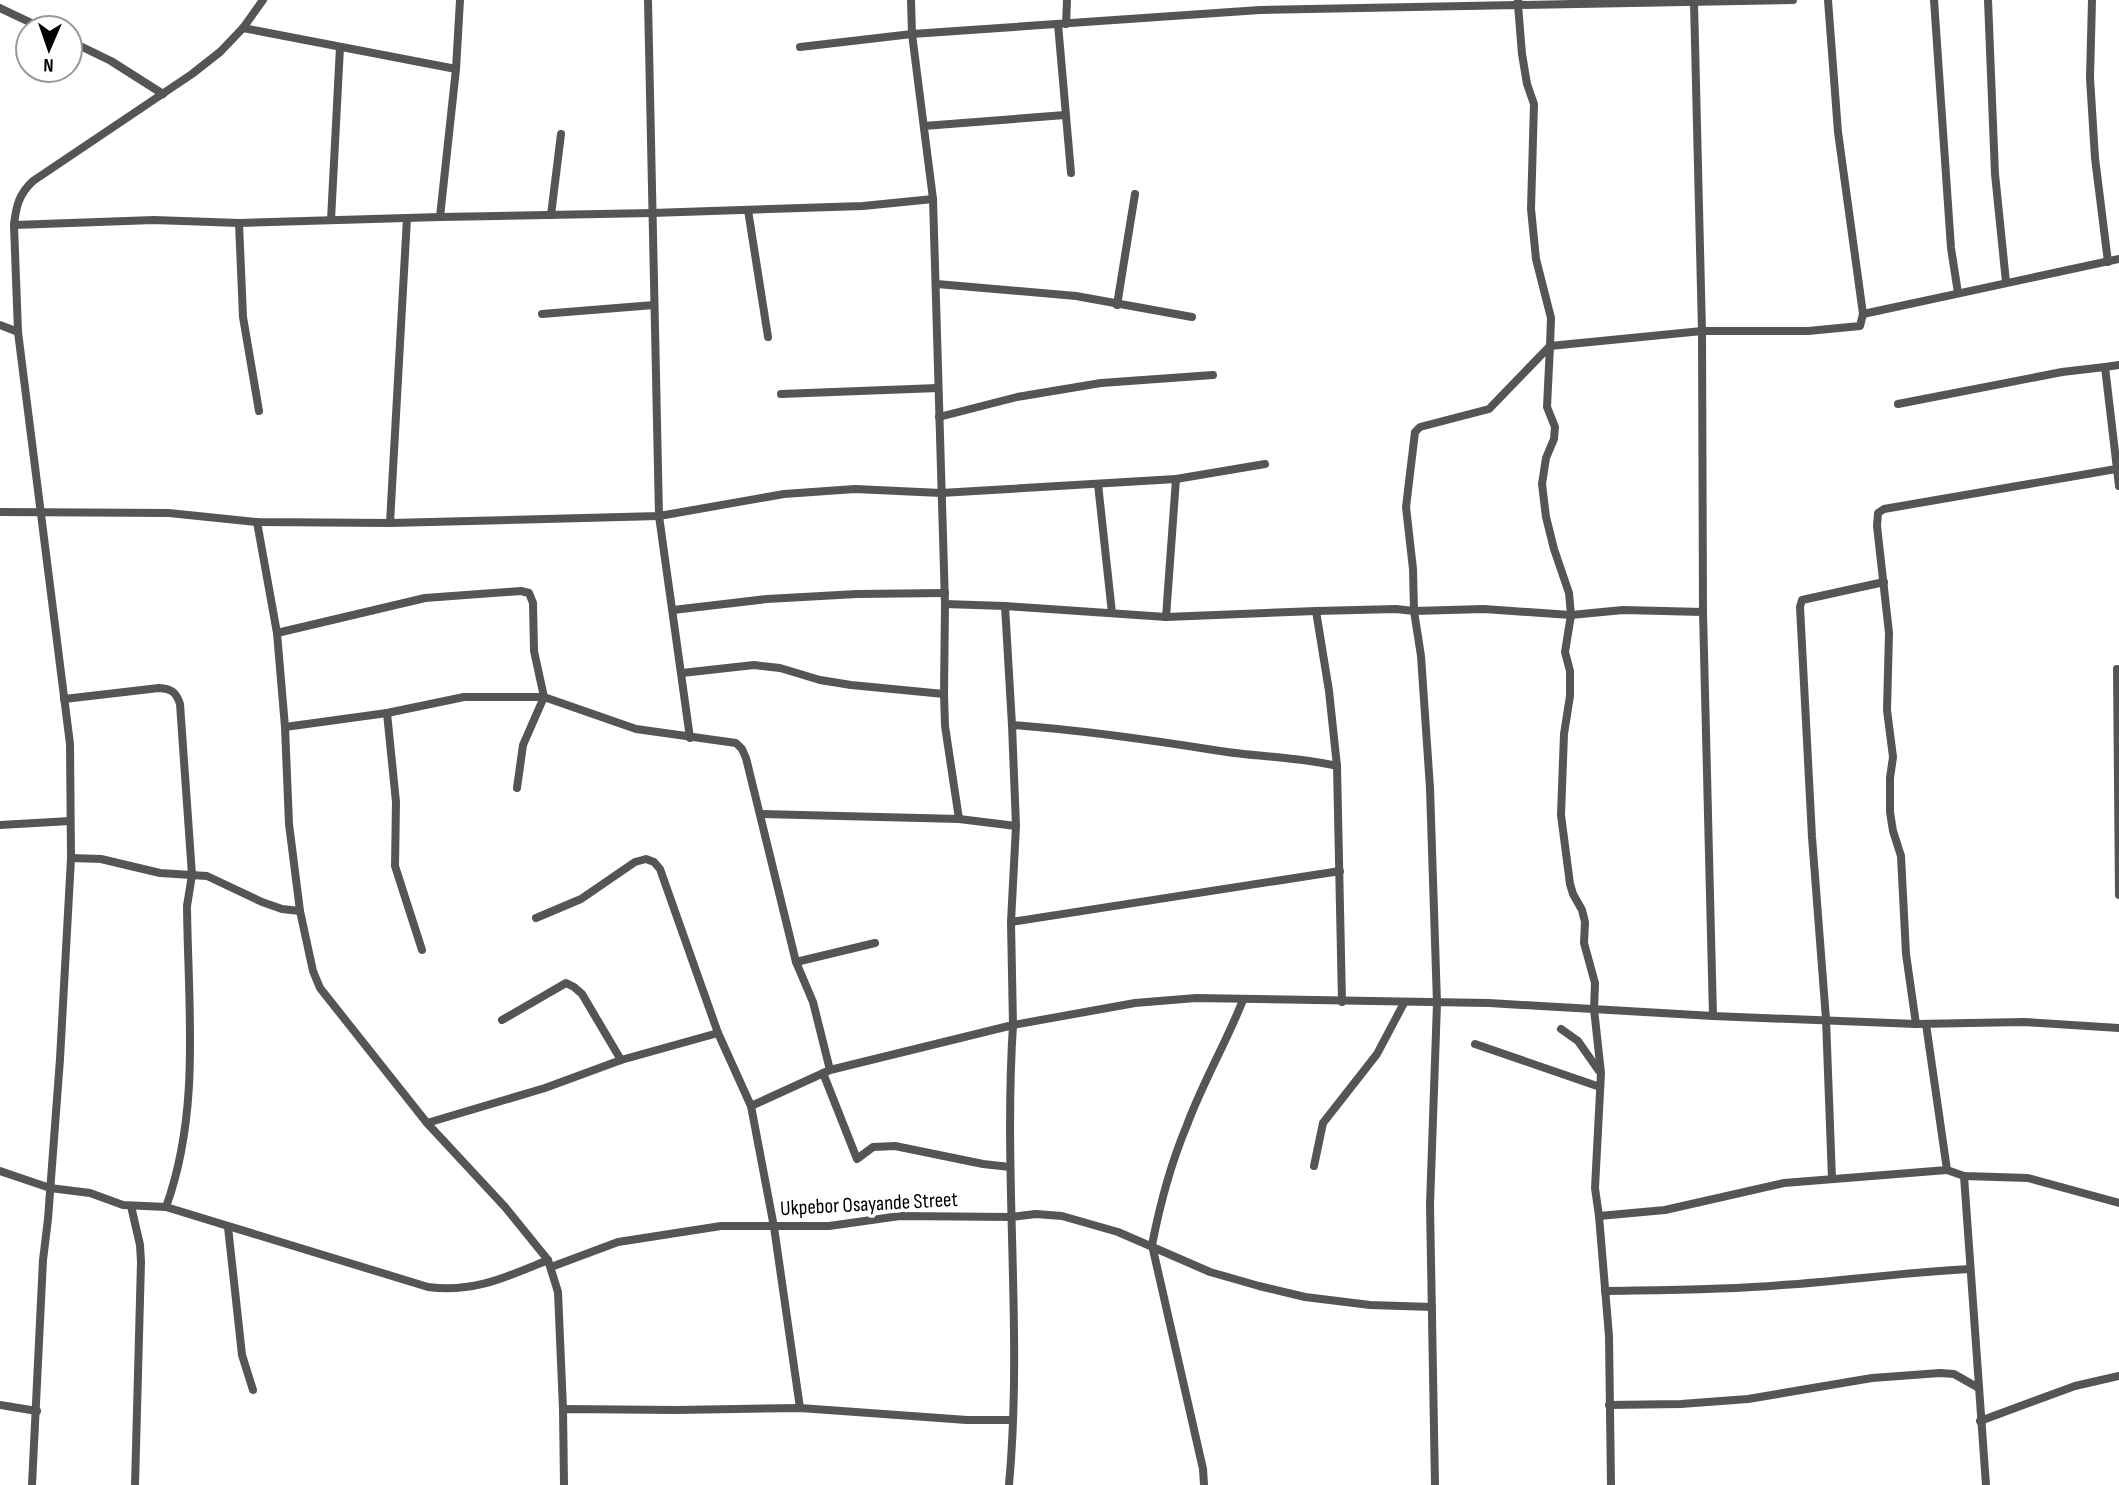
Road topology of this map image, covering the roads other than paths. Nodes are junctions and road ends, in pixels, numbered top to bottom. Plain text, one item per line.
1 (263, 0) edge
2 (460, 0) edge
3 (648, 0) edge
4 (911, 0) edge
5 (1067, 0) edge
6 (1260, 0) edge
7 (1793, 0) edge
8 (1828, 0) edge
9 (1934, 0) edge
10 (1988, 0) edge
11 (2092, 0) edge
12 (1518, 2) edge
13 (1694, 2) junction
14 (1364, 4) edge
15 (1261, 10) junction
16 (1062, 24) junction
17 (243, 28) junction
18 (912, 34) junction
19 (340, 47) junction
20 (800, 47) dead end
21 (84, 48) edge
22 (456, 69) junction
23 (163, 94) junction
24 (1065, 115) junction
25 (924, 125) junction
26 (561, 134) dead end
27 (1071, 173) dead end
28 (1135, 194) dead end
29 (933, 199) junction
30 (748, 210) junction
31 (652, 214) junction
32 (551, 215) junction
33 (440, 217) junction
34 (407, 218) junction
35 (331, 220) junction
36 (239, 223) junction
37 (14, 225) junction
38 (2119, 260) edge
39 (2108, 262) junction
40 (2006, 282) junction
41 (937, 284) junction
42 (1958, 293) junction
43 (654, 304) junction
44 (1117, 305) junction
45 (542, 314) dead end
46 (1863, 314) junction
47 (1192, 317) dead end
48 (0, 325) edge
49 (18, 331) junction
50 (1702, 331) junction
51 (768, 337) dead end
52 (1550, 346) junction
53 (2119, 365) edge
54 (2105, 367) junction
55 (1213, 375) dead end
56 (938, 388) junction
57 (781, 394) dead end
58 (1898, 404) dead end
59 (259, 411) dead end
60 (939, 417) junction
61 (1265, 464) dead end
62 (2116, 469) junction
63 (1177, 479) junction
64 (1098, 484) junction
65 (2119, 486) edge
66 (941, 493) junction
67 (0, 512) edge
68 (43, 514) junction
69 (659, 516) junction
70 (257, 522) junction
71 (390, 523) junction
72 (1884, 582) junction
73 (945, 593) junction
74 (945, 604) junction
75 (1005, 606) junction
76 (673, 610) junction
77 (1316, 611) junction
78 (1414, 611) junction
79 (1703, 612) junction
80 (1112, 613) junction
81 (1571, 615) junction
82 (1166, 617) junction
83 (277, 633) junction
84 (2117, 669) dead end
85 (682, 673) junction
86 (944, 695) junction
87 (544, 697) junction
88 (64, 699) junction
89 (387, 713) junction
90 (1013, 725) junction
91 (285, 727) junction
92 (690, 738) junction
93 (1337, 766) junction
94 (517, 788) dead end
95 (761, 814) junction
96 (959, 819) junction
97 (70, 821) junction
98 (0, 825) edge
99 (1016, 826) junction
100 (71, 859) junction
101 (1340, 871) junction
102 (192, 875) junction
103 (2119, 895) edge
104 (300, 911) junction
105 (536, 918) dead end
106 (1011, 922) junction
107 (875, 943) dead end
108 (422, 950) dead end
109 (796, 962) junction
110 (1243, 1000) junction
111 (1342, 1002) junction
112 (1404, 1003) junction
113 (1437, 1003) junction
114 (1594, 1009) junction
115 (1713, 1016) junction
116 (1826, 1019) junction
117 (502, 1020) dead end
118 (1921, 1024) junction
119 (1013, 1025) junction
120 (2119, 1028) edge
121 (1561, 1029) dead end
122 (718, 1033) junction
123 (1475, 1044) dead end
124 (621, 1059) junction
125 (827, 1071) junction
126 (1601, 1073) junction
127 (1600, 1087) junction
128 (751, 1106) junction
129 (427, 1123) junction
130 (1314, 1166) dead end
131 (1010, 1167) junction
132 (1947, 1170) junction
133 (0, 1171) edge
134 (1964, 1176) junction
135 (1832, 1179) junction
136 (50, 1188) junction
137 (2119, 1203) edge
138 (131, 1206) junction
139 (166, 1207) junction
140 (1599, 1216) junction
141 (1011, 1217) junction
142 (228, 1227) junction
143 (774, 1227) junction
144 (1152, 1245) junction
145 (549, 1263) junction
146 (1970, 1269) junction
147 (1605, 1291) junction
148 (1432, 1307) junction
149 (2119, 1376) edge
150 (1978, 1387) junction
151 (253, 1390) dead end
152 (0, 1405) edge
153 (1609, 1405) junction
154 (800, 1408) junction
155 (563, 1409) junction
156 (37, 1411) junction
157 (1013, 1420) junction
158 (1980, 1421) junction
159 (32, 1485) edge
160 (135, 1485) edge
161 (564, 1485) edge
162 (1009, 1485) edge
163 (1204, 1485) edge
164 (1435, 1485) edge
165 (1611, 1485) edge
166 (1986, 1485) edge

1 - 17 street
2 - 22 street
3 - 31 street
4 - 18 street
5 - 16 street
6 - 15 street
7 - 13 street
8 - 46 street
9 - 42 street
10 - 40 street
11 - 39 street
12 - 13 street
12 - 14 street
12 - 52 street
13 - 50 street
14 - 15 street
15 - 16 street
16 - 18 street
16 - 24 street
17 - 19 street
17 - 23 street
18 - 20 street
18 - 25 street
19 - 22 street
19 - 35 street
21 - 23 street
22 - 33 street
23 - 37 street
24 - 25 street
24 - 27 street
25 - 29 street
26 - 32 street
28 - 44 street
29 - 30 street
29 - 41 street
30 - 31 street
30 - 51 street
31 - 32 street
31 - 43 street
32 - 33 street
33 - 34 street
34 - 35 street
34 - 71 street
35 - 36 street
36 - 37 street
36 - 59 street
37 - 49 street
38 - 39 street
39 - 40 street
40 - 42 street
41 - 44 street
41 - 56 street
42 - 46 street
43 - 45 street
43 - 69 street
44 - 47 street
46 - 50 street
48 - 49 street
49 - 68 street
50 - 52 street
50 - 79 street
52 - 78 street
52 - 81 street
53 - 54 street
54 - 58 street
54 - 62 street
55 - 60 street
56 - 57 street
56 - 60 street
60 - 66 street
61 - 63 street
62 - 65 street
62 - 72 street
63 - 64 street
63 - 82 street
64 - 66 street
64 - 80 street
66 - 69 street
66 - 73 street
67 - 68 street
68 - 70 street
68 - 88 street
69 - 71 street
69 - 76 street
70 - 71 street
70 - 83 street
72 - 116 street
72 - 118 street
73 - 74 street
73 - 76 street
74 - 75 street
74 - 86 street
75 - 80 street
75 - 90 street
76 - 85 street
77 - 78 street
77 - 82 street
77 - 93 street
78 - 81 street
78 - 113 street
79 - 81 street
79 - 115 street
80 - 82 street
81 - 114 street
83 - 87 street
83 - 91 street
84 - 103 street
85 - 86 street
85 - 92 street
86 - 96 street
87 - 89 street
87 - 92 street
87 - 94 street
88 - 97 street
88 - 102 street
89 - 91 street
89 - 108 street
90 - 93 street
90 - 99 street
91 - 104 street
92 - 95 street
93 - 101 street
95 - 96 street
95 - 109 street
96 - 99 street
97 - 98 street
97 - 100 street
99 - 106 street
100 - 102 street
100 - 136 street
101 - 106 street
101 - 111 street
102 - 104 street
102 - 139 street
104 - 129 street
105 - 122 street
106 - 119 street
107 - 109 street
109 - 125 street
110 - 111 street
110 - 119 street
110 - 144 street
111 - 112 street
112 - 113 street
112 - 130 street
113 - 114 street
113 - 148 street
114 - 115 street
114 - 126 street
115 - 116 street
116 - 118 street
116 - 135 street
117 - 124 street
118 - 120 street
118 - 132 street
119 - 125 street
119 - 131 street
121 - 126 street
122 - 124 street
122 - 128 street
123 - 127 street
124 - 129 street
125 - 128 street
125 - 131 street
126 - 127 street
127 - 140 street
128 - 143 street
129 - 145 street
131 - 141 street
132 - 134 street
132 - 135 street
133 - 136 street, Ukpebor Osayande Street
134 - 137 street
134 - 146 street
135 - 140 street
136 - 138 street, Ukpebor Osayande Street
136 - 156 street
138 - 139 street, Ukpebor Osayande Street
138 - 160 street
139 - 142 street, Ukpebor Osayande Street
140 - 147 street
141 - 143 street, Ukpebor Osayande Street
141 - 144 street, Ukpebor Osayande Street
141 - 157 street
142 - 145 street, Ukpebor Osayande Street
142 - 151 street
143 - 145 street, Ukpebor Osayande Street
143 - 154 street
144 - 148 street, Ukpebor Osayande Street
144 - 163 street
145 - 155 street
146 - 147 street
146 - 150 street
147 - 153 street
148 - 164 street
149 - 158 street
150 - 153 street
150 - 158 street
152 - 156 street
153 - 165 street
154 - 155 street
154 - 157 street
155 - 161 street
156 - 159 street
157 - 162 street
158 - 166 street

